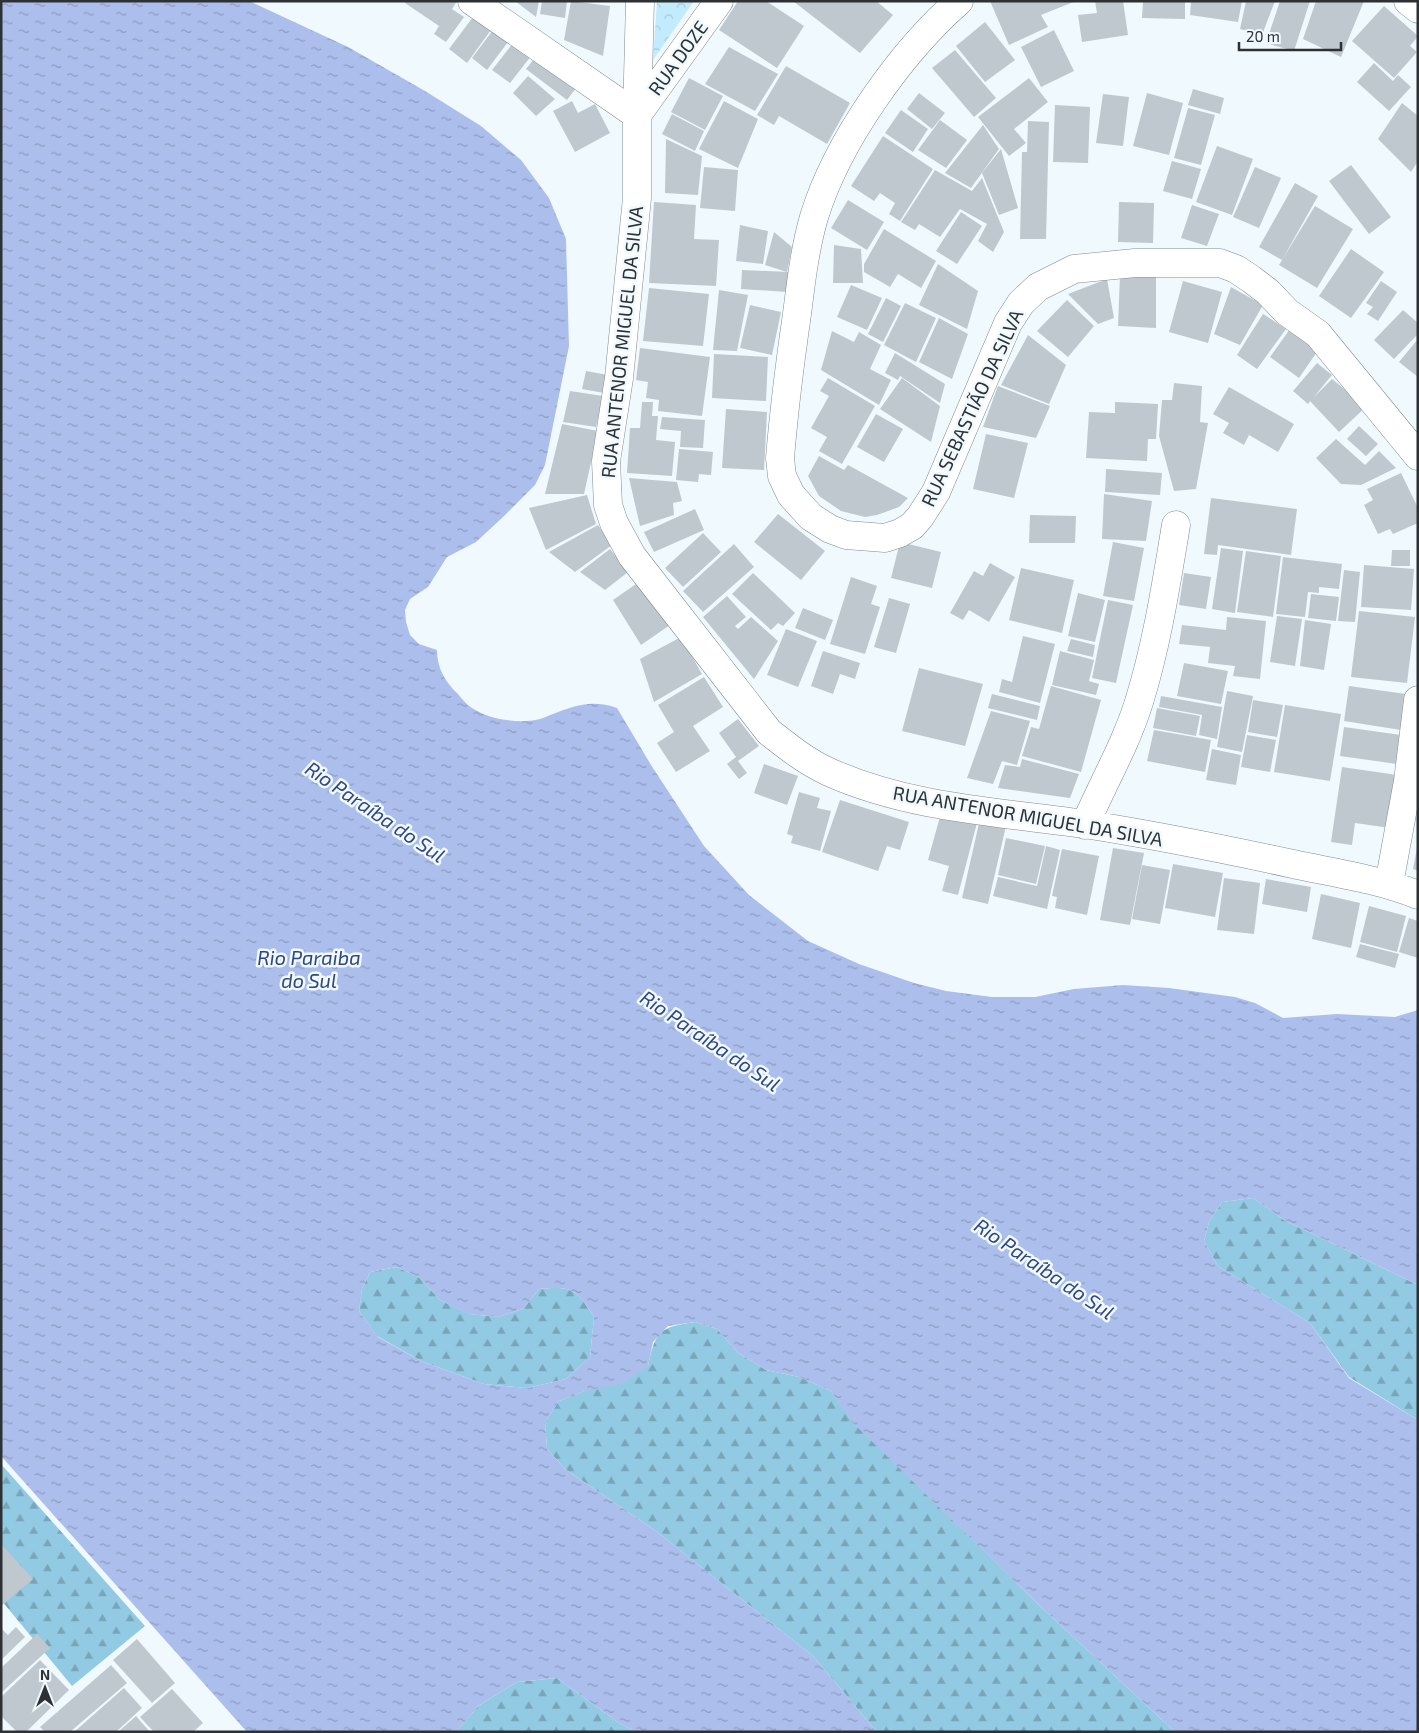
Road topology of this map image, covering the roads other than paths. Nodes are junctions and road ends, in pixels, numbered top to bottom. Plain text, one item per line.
1 (472, 1) edge
2 (640, 1) edge
3 (719, 1) edge
4 (959, 1) edge
5 (1408, 1) edge
6 (1418, 9) edge
7 (637, 115) junction
8 (1418, 456) edge
9 (1176, 525) dead end
10 (1418, 700) edge
11 (1085, 825) junction
12 (1389, 884) junction
13 (1418, 895) edge

1 - 7 street
2 - 7 street, RUA ANTENOR MIGUEL DA SILVA
3 - 7 street, RUA DOZE
4 - 8 street, RUA SEBASTIÃO DA SILVA
5 - 6 street
7 - 11 street, RUA ANTENOR MIGUEL DA SILVA
9 - 11 street
10 - 12 street
11 - 12 street, RUA ANTENOR MIGUEL DA SILVA
12 - 13 street, RUA ANTENOR MIGUEL DA SILVA

